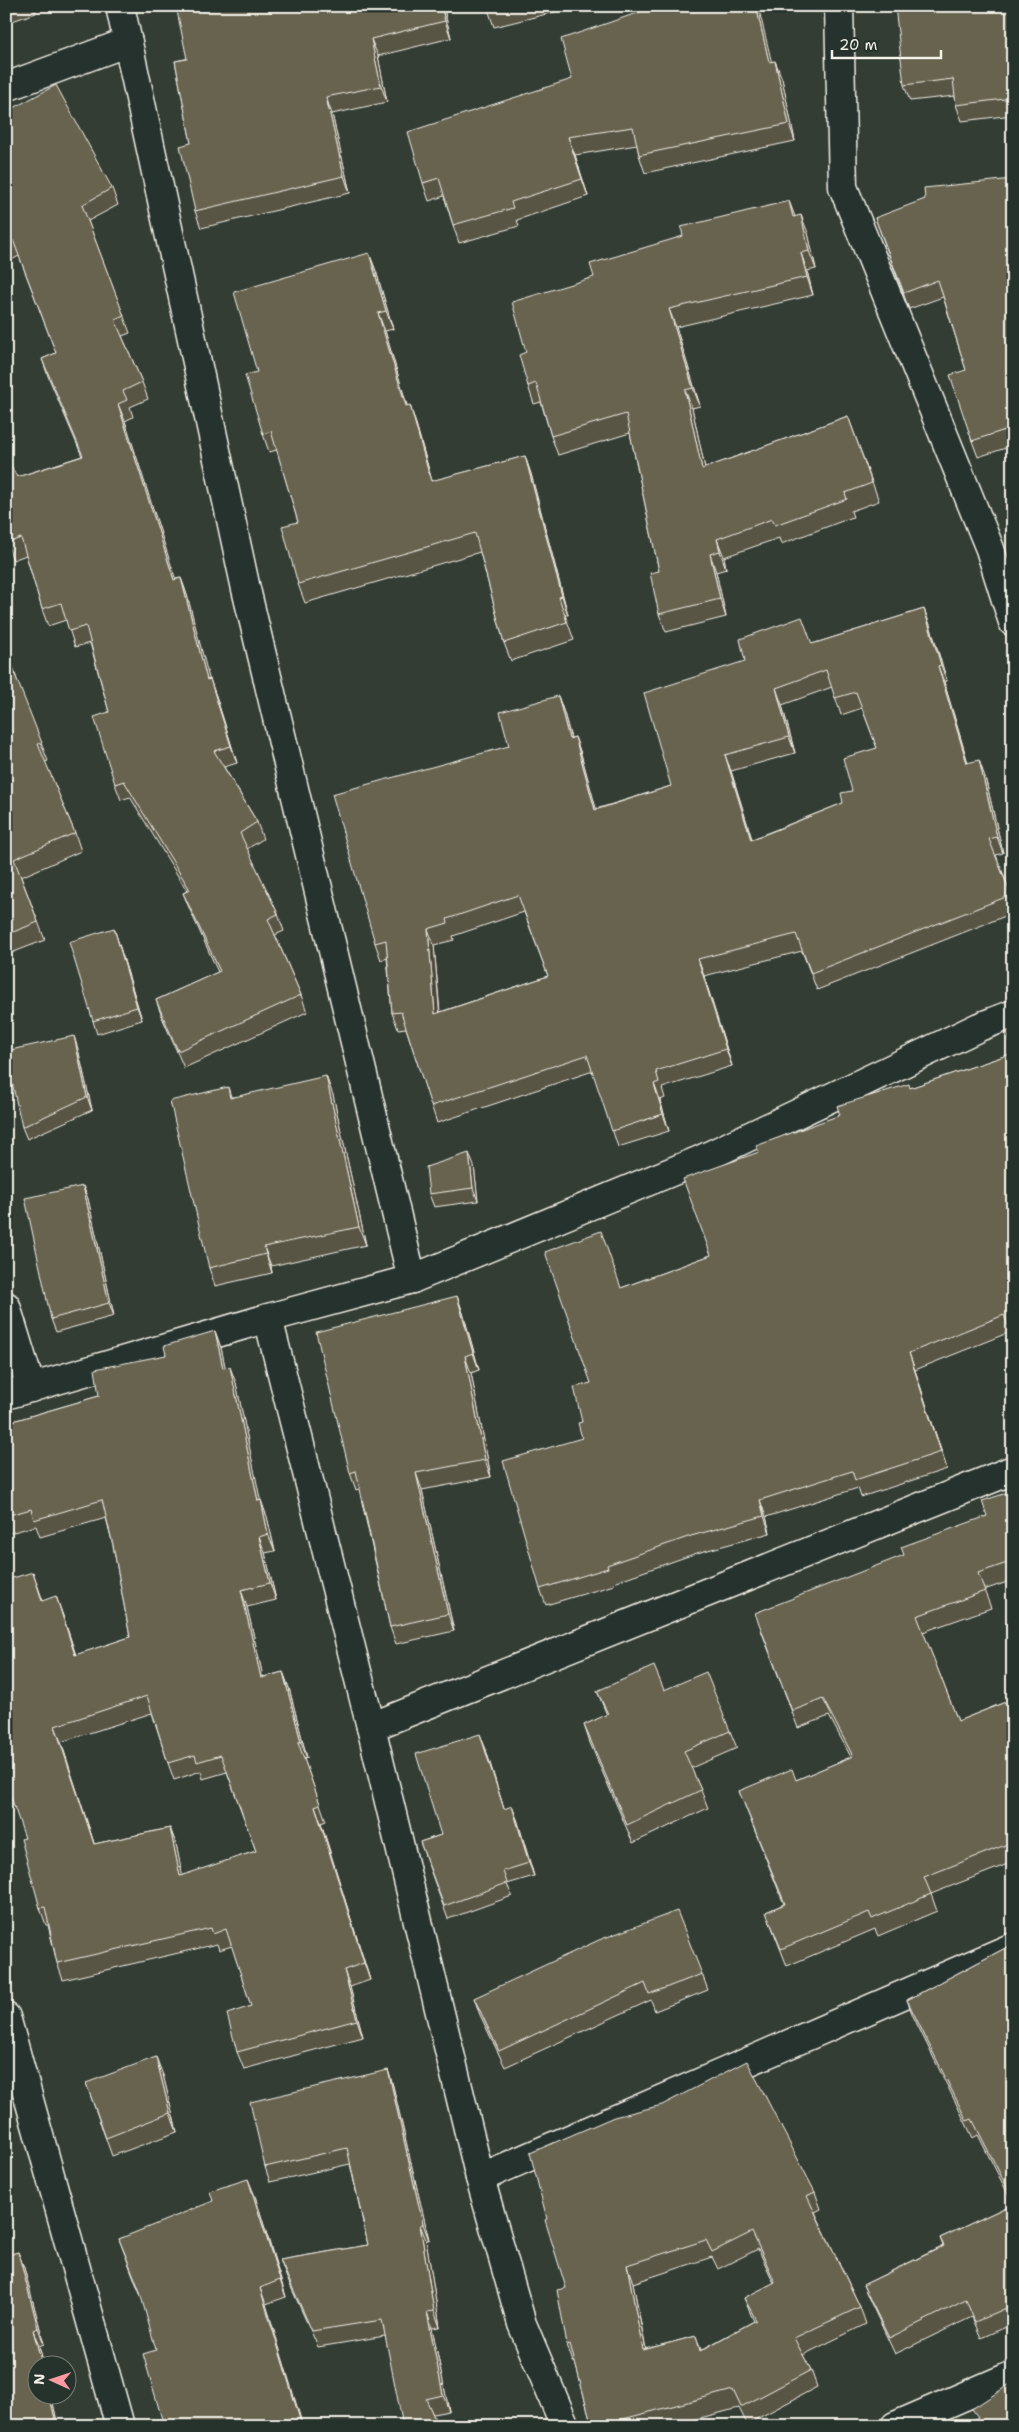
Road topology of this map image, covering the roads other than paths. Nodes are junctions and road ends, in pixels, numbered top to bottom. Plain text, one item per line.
1 (120, 6) edge
2 (839, 6) edge
3 (128, 42) junction
4 (6, 88) edge
5 (1013, 622) edge
6 (1013, 1014) edge
7 (412, 1279) junction
8 (6, 1306) edge
9 (268, 1318) junction
10 (18, 1392) edge
11 (1013, 1470) edge
12 (371, 1727) junction
13 (1013, 1947) edge
14 (6, 2017) edge
15 (480, 2178) junction
16 (1013, 2375) edge
17 (120, 2426) edge
18 (565, 2426) edge
19 (895, 2426) edge

1 - 3 street
2 - 5 street
3 - 4 street
3 - 7 street
6 - 7 street
7 - 9 street
8 - 10 street
9 - 10 street
9 - 12 street
11 - 12 street
12 - 15 street
13 - 15 street
14 - 17 street
15 - 18 street
16 - 19 street

